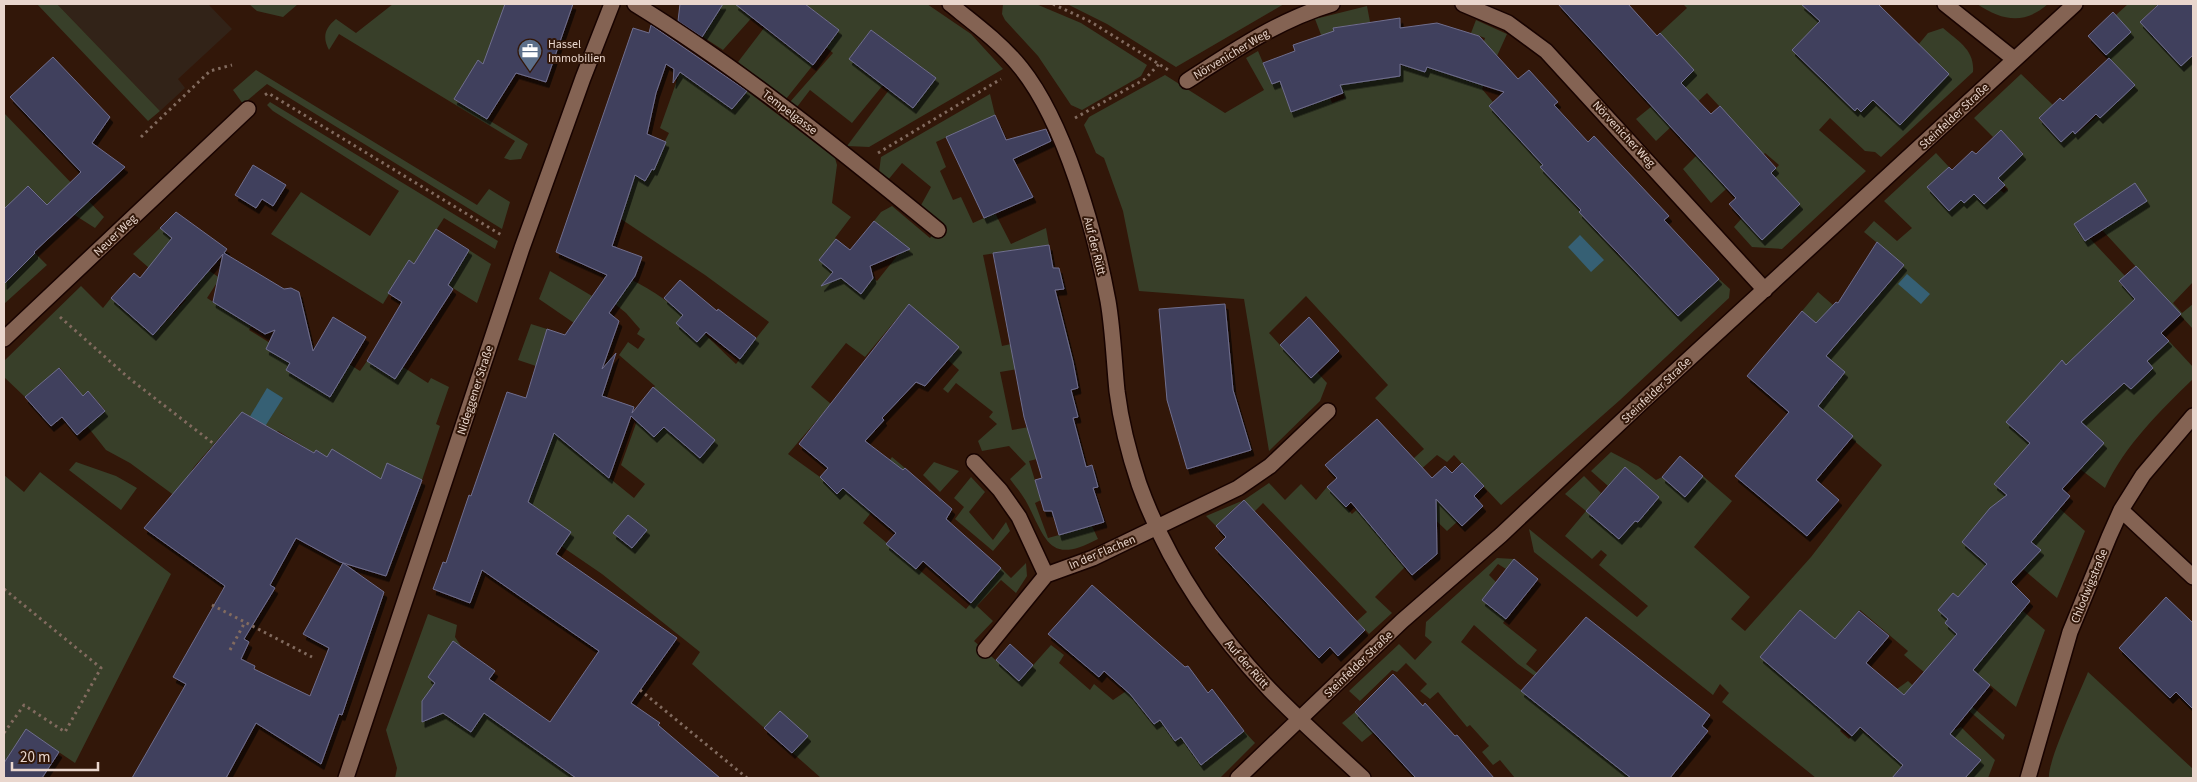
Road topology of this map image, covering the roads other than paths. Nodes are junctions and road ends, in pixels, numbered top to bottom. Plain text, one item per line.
1 (612, 4) edge
2 (635, 4) edge
3 (950, 4) edge
4 (1332, 4) edge
5 (1463, 4) edge
6 (1945, 4) edge
7 (2075, 4) edge
8 (2014, 59) junction
9 (1186, 80) road end
10 (248, 109) dead end
11 (938, 230) dead end
12 (1765, 290) junction
13 (4, 339) edge
14 (1328, 411) dead end
15 (2193, 416) edge
16 (974, 462) dead end
17 (2121, 510) junction
18 (1157, 528) junction
19 (1046, 575) junction
20 (2193, 577) edge
21 (985, 650) dead end
22 (1299, 720) junction
23 (346, 778) edge
24 (1238, 778) edge
25 (1363, 778) edge
26 (2028, 778) edge

1 - 23 street, Nideggener Straße
2 - 11 street, Tempelgasse
3 - 18 street, Auf der Rütt
4 - 9 street, Nörvenicher Weg
5 - 12 street, Nörvenicher Weg
6 - 8 street
7 - 8 street, Steinfelder Straße
8 - 12 street, Steinfelder Straße
10 - 13 street, Neuer Weg
12 - 22 street, Steinfelder Straße
14 - 18 street
15 - 17 street, Chlodwigstraße
16 - 19 street
17 - 20 street
17 - 26 street, Chlodwigstraße
18 - 19 street, In der Flachen
18 - 22 street, Auf der Rütt
19 - 21 street
22 - 24 street, Steinfelder Straße
22 - 25 street, Auf der Rütt

